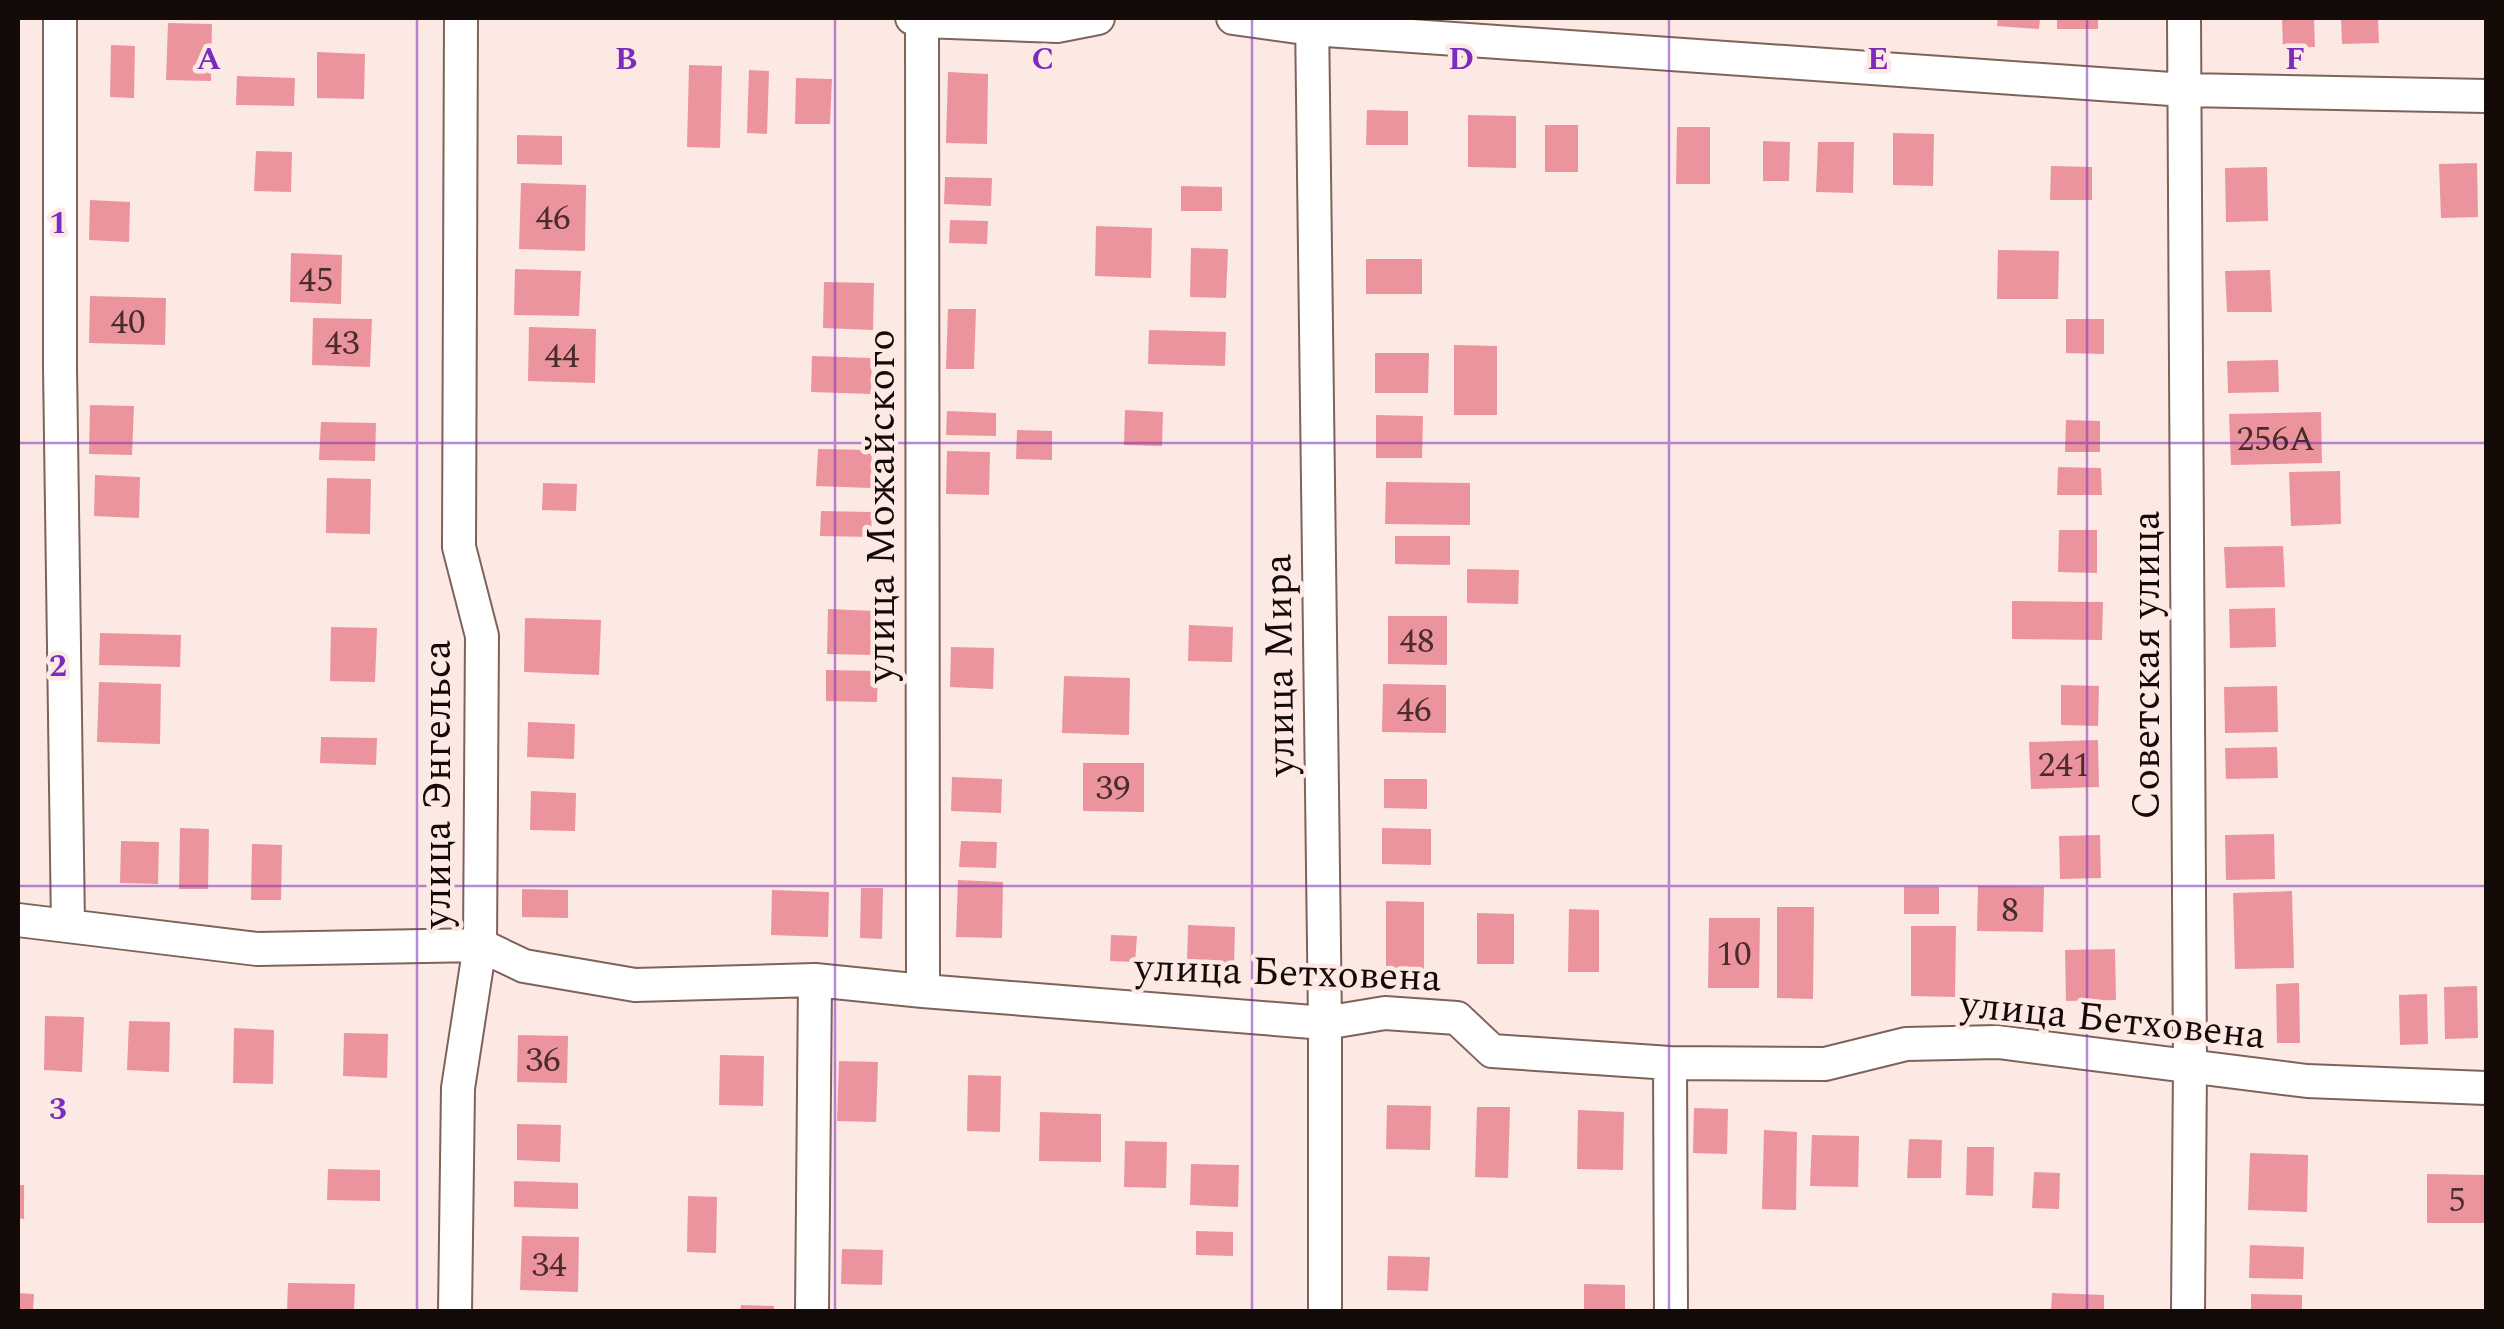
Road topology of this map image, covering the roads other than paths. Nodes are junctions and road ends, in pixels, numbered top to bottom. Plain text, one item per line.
1 (60, 18) edge
2 (461, 18) edge
3 (1098, 18) edge
4 (1233, 18) edge
5 (2184, 18) edge
6 (917, 19) edge
7 (1312, 23) edge
8 (2185, 90) junction
9 (2486, 96) edge
10 (18, 920) edge
11 (68, 926) junction
12 (480, 945) junction
13 (815, 980) junction
14 (923, 992) junction
15 (1325, 1022) junction
16 (1670, 1063) junction
17 (2190, 1066) junction
18 (2486, 1088) edge
19 (455, 1312) edge
20 (812, 1312) edge
21 (1325, 1312) edge
22 (1671, 1312) edge
23 (2188, 1312) edge

1 - 11 street
2 - 12 street, улица Энгельса
3 - 6 street
4 - 7 street
5 - 8 street, Советская улица
6 - 14 street, улица Можайского
7 - 8 street
7 - 15 street, улица Мира
8 - 9 street
8 - 17 street, Советская улица
10 - 11 street, улица Бетховена
11 - 12 street, улица Бетховена
12 - 13 street, улица Бетховена
12 - 19 street, улица Энгельса
13 - 14 street, улица Бетховена
13 - 20 street
14 - 15 street, улица Бетховена
15 - 16 street, улица Бетховена
15 - 21 street, улица Мира
16 - 17 street, улица Бетховена
16 - 22 street
17 - 18 street, улица Бетховена
17 - 23 street, Советская улица

